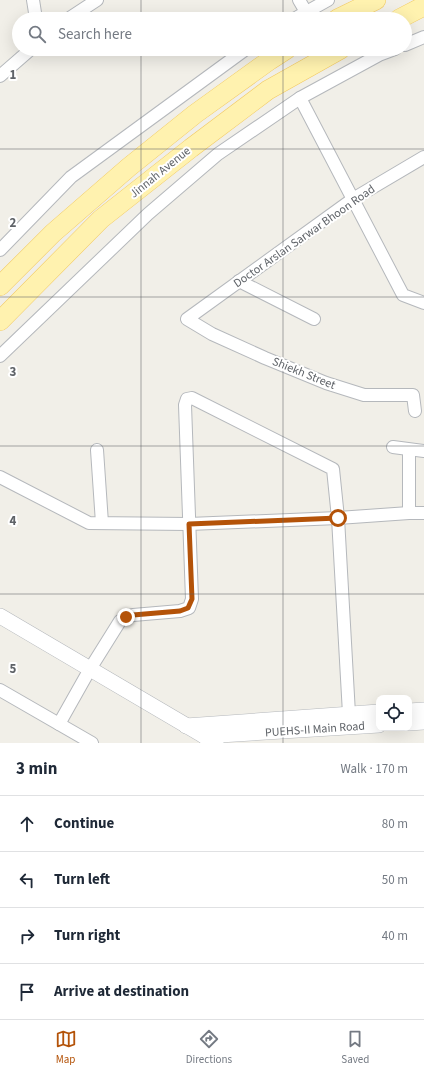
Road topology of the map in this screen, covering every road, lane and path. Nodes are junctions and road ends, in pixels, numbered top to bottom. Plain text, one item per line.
1 (33, 0) edge
2 (97, 0) edge
3 (299, 0) edge
4 (328, 0) edge
5 (376, 0) edge
6 (424, 6) edge
7 (35, 12) edge
8 (79, 12) edge
9 (306, 12) joint
10 (351, 12) edge
11 (412, 12) edge
12 (424, 37) edge
13 (412, 42) edge
14 (22, 56) edge
15 (236, 56) edge
16 (276, 56) edge
17 (329, 56) edge
18 (379, 56) edge
19 (0, 76) edge
20 (300, 98) junction
21 (424, 157) edge
22 (353, 199) junction
23 (0, 250) edge
24 (239, 281) junction
25 (0, 286) edge
26 (424, 303) edge
27 (314, 319) dead end
28 (187, 320) joint
29 (0, 321) edge
30 (0, 356) edge
31 (415, 412) dead end
32 (393, 447) dead end
33 (97, 450) dead end
34 (409, 450) junction
35 (424, 451) edge
36 (0, 476) edge
37 (409, 513) junction
38 (424, 513) edge
39 (338, 518) junction
40 (102, 523) junction
41 (189, 524) junction
42 (0, 616) edge
43 (90, 669) junction
44 (0, 690) edge
45 (424, 710) edge
46 (412, 711) edge
47 (376, 712) edge
48 (349, 714) junction
49 (424, 722) edge
50 (412, 723) edge
51 (58, 724) junction
52 (376, 725) edge
53 (186, 726) junction
54 (210, 739) edge
55 (92, 743) edge

1 - 7 street
2 - 8 street
3 - 9 street
4 - 9 street
5 - 10 main road
6 - 11 main road
12 - 13 street
14 - 19 street
15 - 23 street
16 - 25 main road, Jinnah Avenue
17 - 29 main road, Jinnah Avenue
18 - 20 street
20 - 22 street
20 - 30 street
21 - 22 street, Doctor Arslan Sarwar Bhoon Road
22 - 24 street, Doctor Arslan Sarwar Bhoon Road
22 - 26 street
24 - 27 street
24 - 28 street, Doctor Arslan Sarwar Bhoon Road
28 - 31 street, Shiekh Street
32 - 34 street
33 - 40 street
34 - 35 street
34 - 37 street
36 - 40 street
37 - 38 street
37 - 39 street
39 - 41 street
39 - 41 street
39 - 48 street
40 - 41 street
41 - 43 street
42 - 43 street
43 - 51 street
43 - 53 street
44 - 51 street
45 - 46 street
47 - 48 street
48 - 53 street
49 - 50 street
51 - 55 street
52 - 54 street, PUEHS-II Main Road
53 - 54 street

